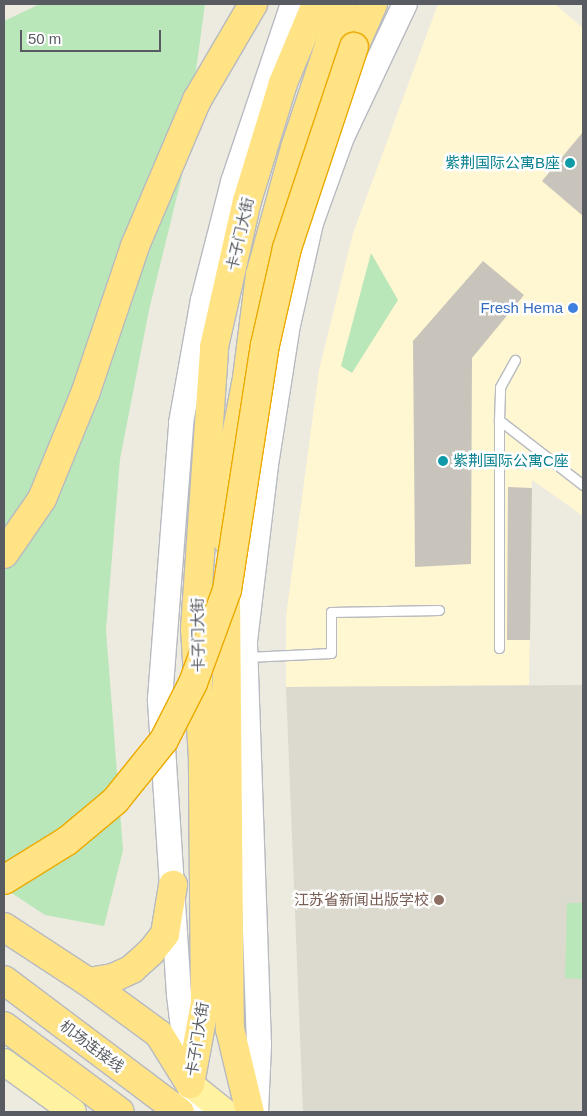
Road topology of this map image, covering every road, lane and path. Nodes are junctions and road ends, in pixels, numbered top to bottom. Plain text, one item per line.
1 (253, 4) edge
2 (280, 4) edge
3 (293, 4) edge
4 (316, 4) edge
5 (343, 4) edge
6 (373, 4) edge
7 (405, 4) edge
8 (282, 33) junction
9 (514, 360) dead end
10 (499, 420) junction
11 (583, 485) edge
12 (4, 554) edge
13 (439, 610) dead end
14 (499, 648) dead end
15 (246, 657) junction
16 (4, 880) edge
17 (173, 885) junction
18 (8, 930) edge
19 (4, 980) edge
20 (88, 982) junction
21 (4, 1026) edge
22 (4, 1062) edge
23 (190, 1084) junction
24 (73, 1112) edge
25 (120, 1112) edge
26 (180, 1112) edge
27 (193, 1112) edge
28 (226, 1112) edge
29 (250, 1112) edge
30 (256, 1112) edge

1 - 12 highway
2 - 8 street
3 - 8 street, 卡子门大街
4 - 23 highway, 卡子门大街, bridge
5 - 29 highway, 卡子门大街, bridge
6 - 16 highway, bridge
7 - 15 street
8 - 17 street, 卡子门大街
9 - 10 lane
10 - 11 lane
10 - 14 lane
13 - 15 lane
15 - 30 street
17 - 20 highway
17 - 23 street, 卡子门大街
18 - 20 highway
19 - 26 highway, 机场连接线
20 - 23 highway
21 - 25 highway
22 - 24 main road
23 - 27 street
23 - 28 main road

